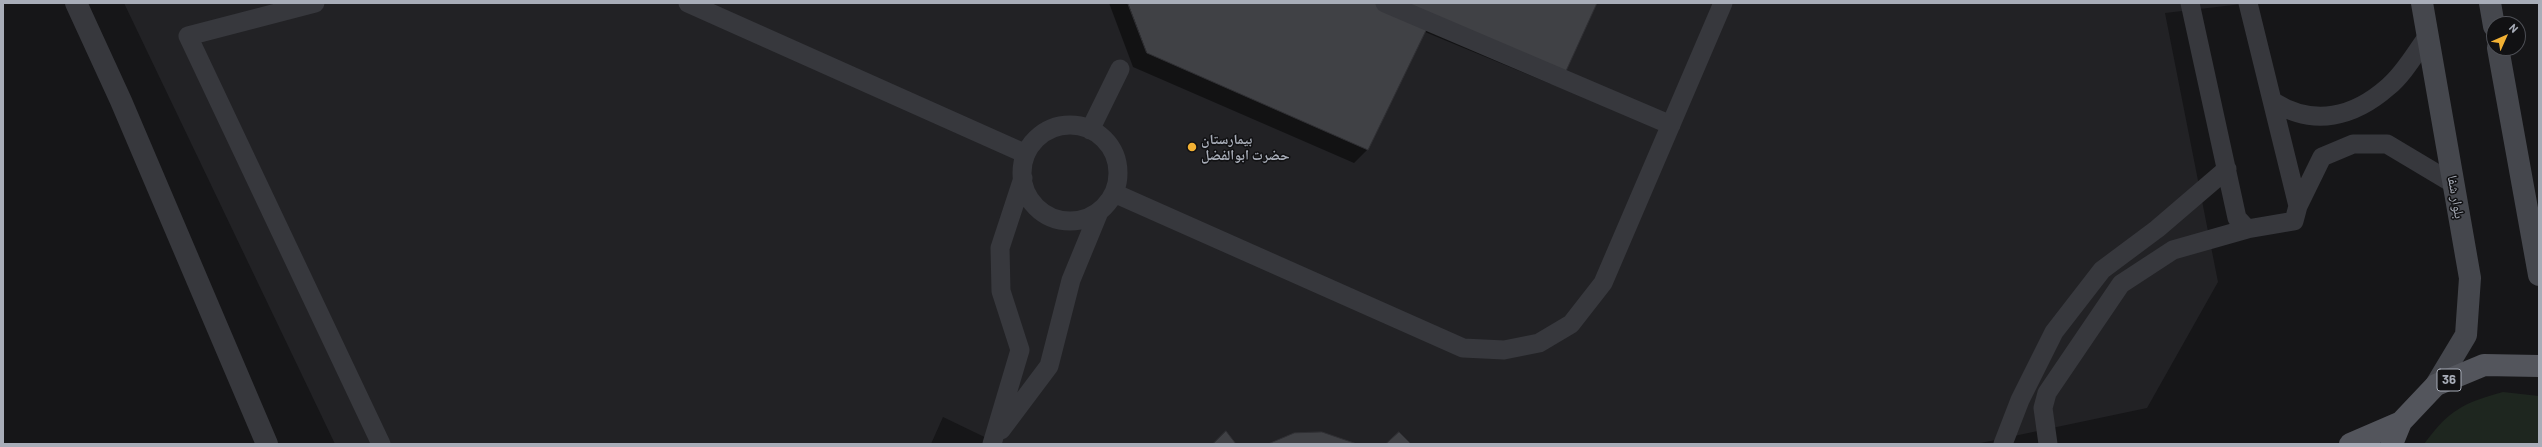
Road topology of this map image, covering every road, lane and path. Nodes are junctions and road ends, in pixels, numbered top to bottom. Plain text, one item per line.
1 (76, 3) edge
2 (315, 3) edge
3 (688, 3) edge
4 (1385, 3) edge
5 (1723, 3) edge
6 (2190, 3) edge
7 (2248, 3) edge
8 (2422, 3) edge
9 (2490, 3) edge
10 (2492, 16) edge
11 (2428, 36) junction
12 (2499, 56) edge
13 (1120, 69) dead end
14 (2274, 102) junction
15 (1671, 125) junction
16 (1090, 130) junction
17 (1026, 154) junction
18 (2227, 169) junction
19 (1023, 178) junction
20 (2454, 184) junction
21 (1114, 193) junction
22 (2298, 206) junction
23 (1098, 212) junction
24 (2247, 229) junction
25 (2539, 275) edge
26 (2539, 366) edge
27 (2436, 385) junction
28 (2401, 422) junction
29 (992, 443) edge
30 (267, 444) edge
31 (381, 444) edge
32 (2003, 444) edge
33 (2048, 444) edge
34 (2350, 444) edge
35 (2392, 444) edge

1 - 30 street
2 - 31 lane
3 - 17 lane
4 - 15 lane
5 - 15 lane
6 - 18 lane
7 - 14 lane
8 - 11 main road, بلوار شفا
9 - 10 main road
11 - 14 lane
11 - 20 main road, بلوار شفا
12 - 25 main road
13 - 16 lane
14 - 22 lane
15 - 21 lane
16 - 17 lane
16 - 21 lane
17 - 19 lane
18 - 24 lane
18 - 32 lane
19 - 23 lane
19 - 29 lane
20 - 22 lane
20 - 27 main road, بلوار شفا
21 - 23 lane
22 - 24 lane
23 - 29 lane
24 - 33 lane
26 - 27 main road, 36
27 - 28 main road, 36
28 - 34 main road, 36
28 - 35 main road, 36

